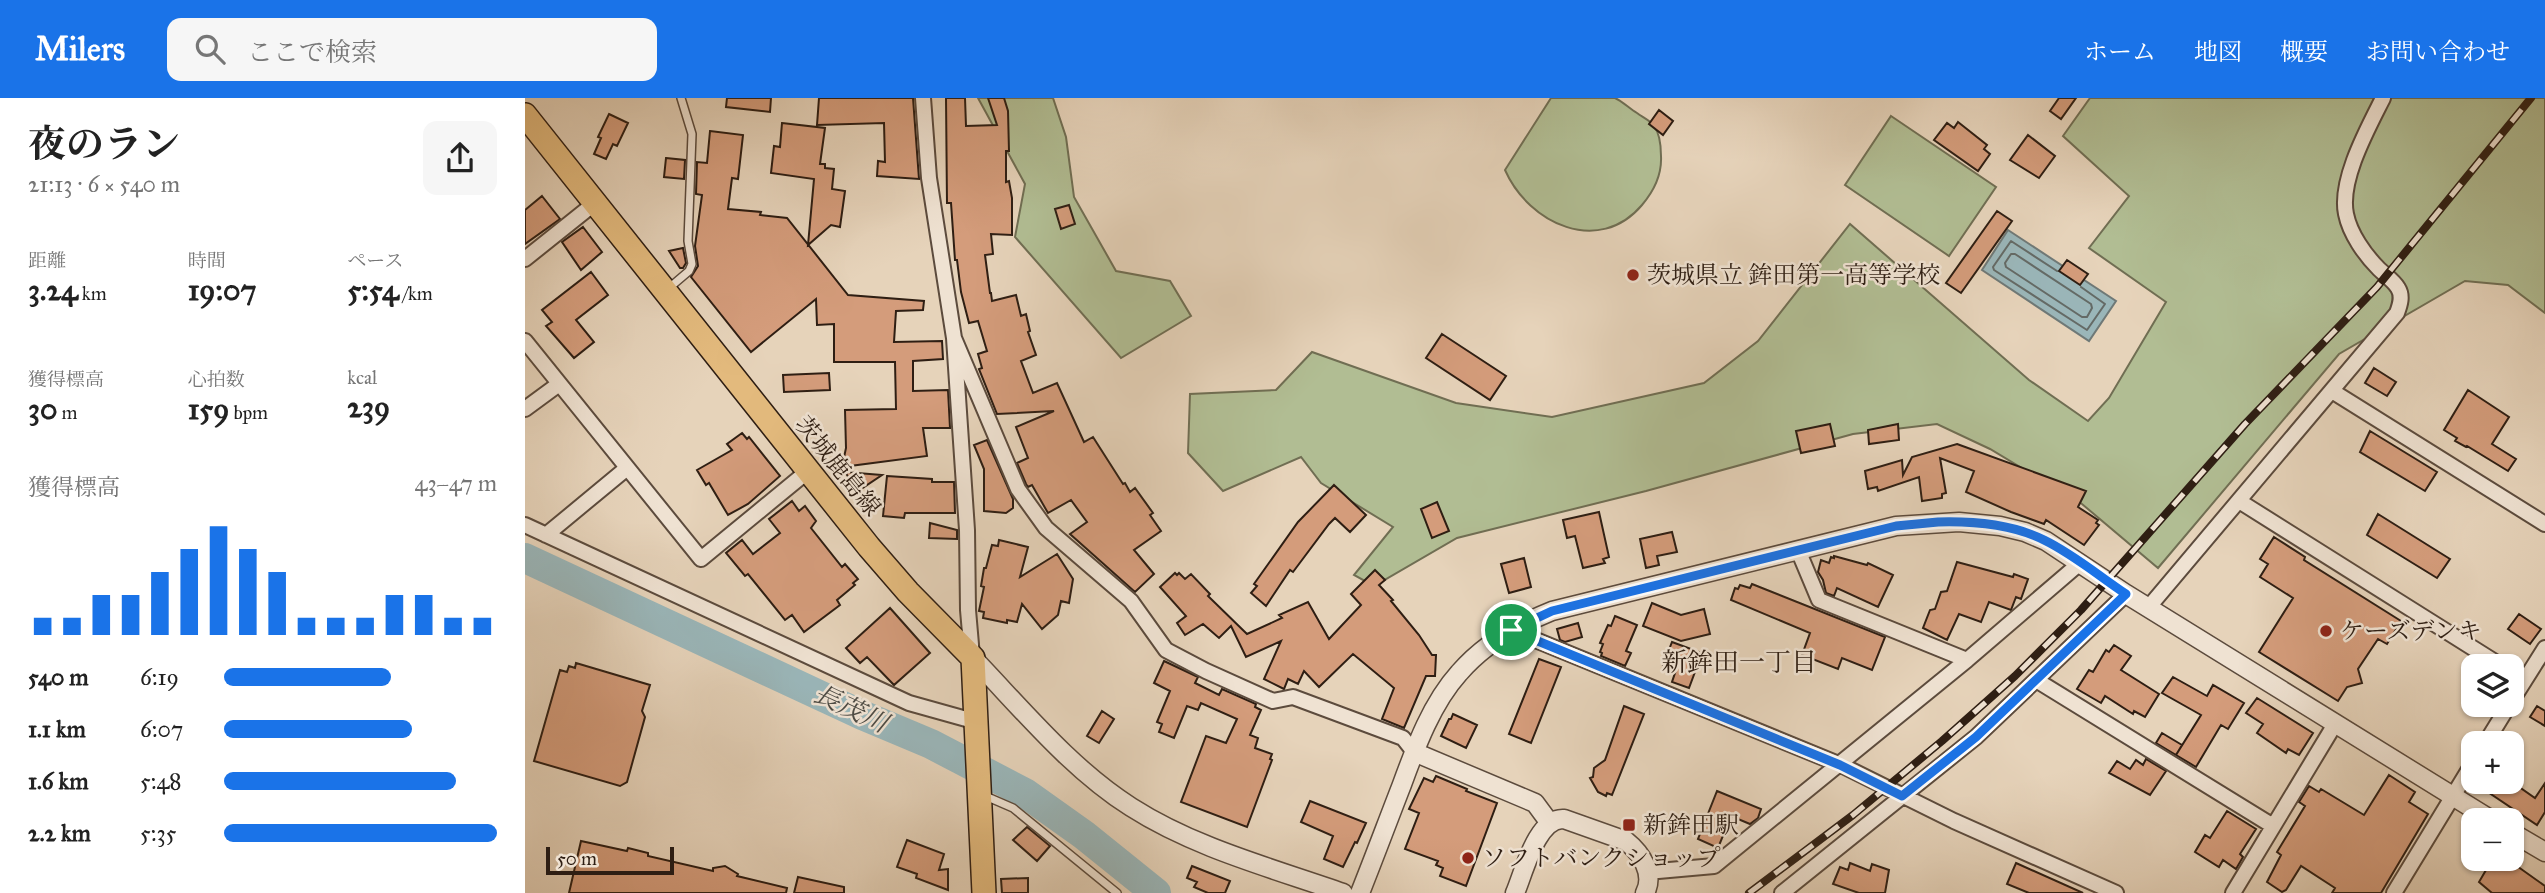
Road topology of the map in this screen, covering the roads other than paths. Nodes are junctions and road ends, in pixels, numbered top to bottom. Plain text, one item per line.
1 (681, 98) edge
2 (923, 98) edge
3 (2383, 98) edge
4 (525, 115) edge
5 (595, 203) junction
6 (525, 259) edge
7 (666, 290) junction
8 (954, 338) junction
9 (525, 341) edge
10 (559, 384) junction
11 (2332, 391) junction
12 (525, 409) edge
13 (628, 468) junction
14 (808, 471) junction
15 (2239, 500) junction
16 (2545, 524) edge
17 (525, 526) edge
18 (546, 536) junction
19 (1798, 550) junction
20 (2080, 563) junction
21 (2126, 594) junction
22 (2148, 608) junction
23 (1511, 630) junction
24 (2545, 648) edge
25 (2483, 654) edge
26 (973, 658) junction
27 (1968, 660) junction
28 (2036, 680) junction
29 (2525, 680) edge
30 (2335, 724) junction
31 (977, 729) junction
32 (1414, 752) junction
33 (1840, 765) junction
34 (2461, 782) edge
35 (979, 788) junction
36 (1902, 796) junction
37 (2452, 796) junction
38 (2472, 808) edge
39 (1549, 822) junction
40 (2273, 826) junction
41 (2524, 840) edge
42 (2545, 852) edge
43 (1647, 872) junction
44 (1790, 892) edge
45 (984, 893) edge
46 (1117, 893) edge
47 (1343, 893) edge
48 (1360, 893) edge
49 (1515, 893) edge
50 (1645, 893) edge
51 (2116, 893) edge
52 (2233, 893) edge
53 (2394, 893) edge

1 - 7 lane
2 - 8 street
3 - 11 street
4 - 5 main road, 茨城鹿島線
5 - 6 street
5 - 7 main road, 茨城鹿島線
7 - 14 main road, 茨城鹿島線
8 - 26 street
8 - 32 street
9 - 10 street
10 - 12 street
10 - 13 street
11 - 15 street
11 - 16 street
13 - 14 street
13 - 18 street
14 - 26 main road, 茨城鹿島線
15 - 22 street
15 - 25 street
17 - 18 street
18 - 31 street
19 - 20 street
19 - 23 street
19 - 27 street
20 - 21 street
20 - 27 street
21 - 22 street
21 - 28 street
22 - 30 street
23 - 32 street
23 - 33 street
24 - 29 street
26 - 31 main road
26 - 47 street
27 - 33 street
28 - 36 street
28 - 40 street
30 - 37 street
30 - 40 street
31 - 35 main road
32 - 39 street
32 - 48 street
33 - 36 street
33 - 43 street
34 - 37 street
35 - 45 main road
35 - 46 lane
36 - 44 street
36 - 51 street
37 - 38 street
37 - 53 street
39 - 43 street
39 - 49 street
40 - 52 street
41 - 42 street
43 - 50 street

